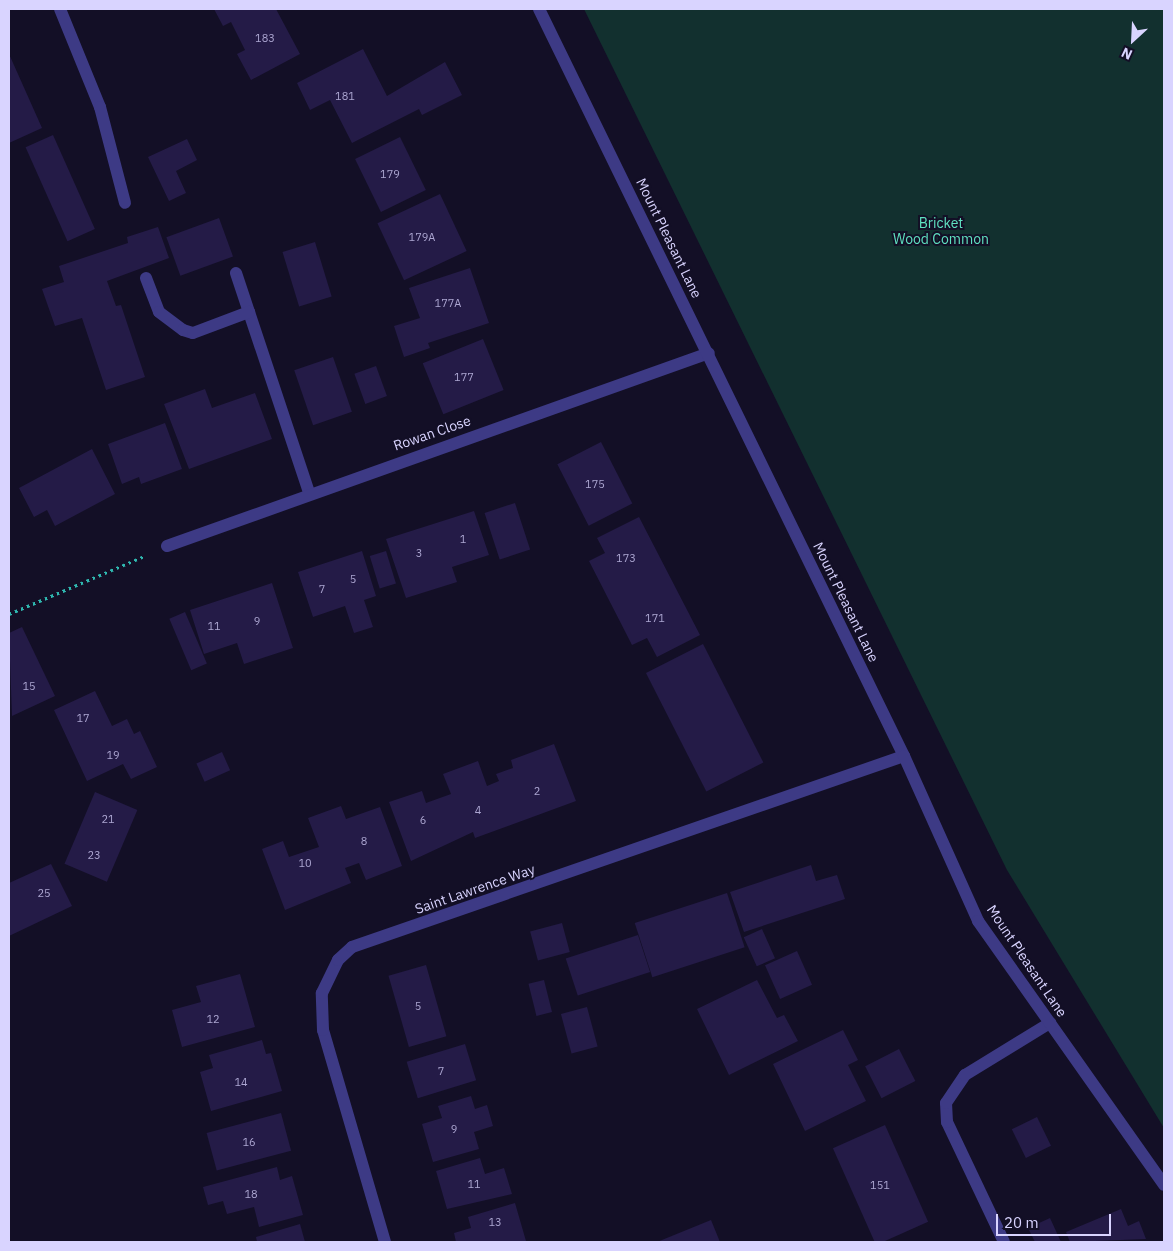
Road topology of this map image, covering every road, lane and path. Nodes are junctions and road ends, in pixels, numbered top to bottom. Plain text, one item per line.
1 (60, 9) edge
2 (539, 9) edge
3 (125, 204) dead end
4 (236, 273) dead end
5 (146, 278) dead end
6 (249, 312) junction
7 (709, 353) junction
8 (309, 492) junction
9 (167, 546) joint
10 (9, 614) edge
11 (904, 756) junction
12 (1050, 1023) junction
13 (1164, 1185) edge
14 (385, 1242) edge
15 (1004, 1242) edge

1 - 3 street
2 - 7 street, Mount Pleasant Lane
4 - 6 street
5 - 6 street
6 - 8 street
7 - 8 street, Rowan Close
7 - 11 street, Mount Pleasant Lane
8 - 9 street, Rowan Close
9 - 10 path
11 - 12 street, Mount Pleasant Lane
11 - 14 street, Saint Lawrence Way
12 - 13 street, Mount Pleasant Lane
12 - 15 street

